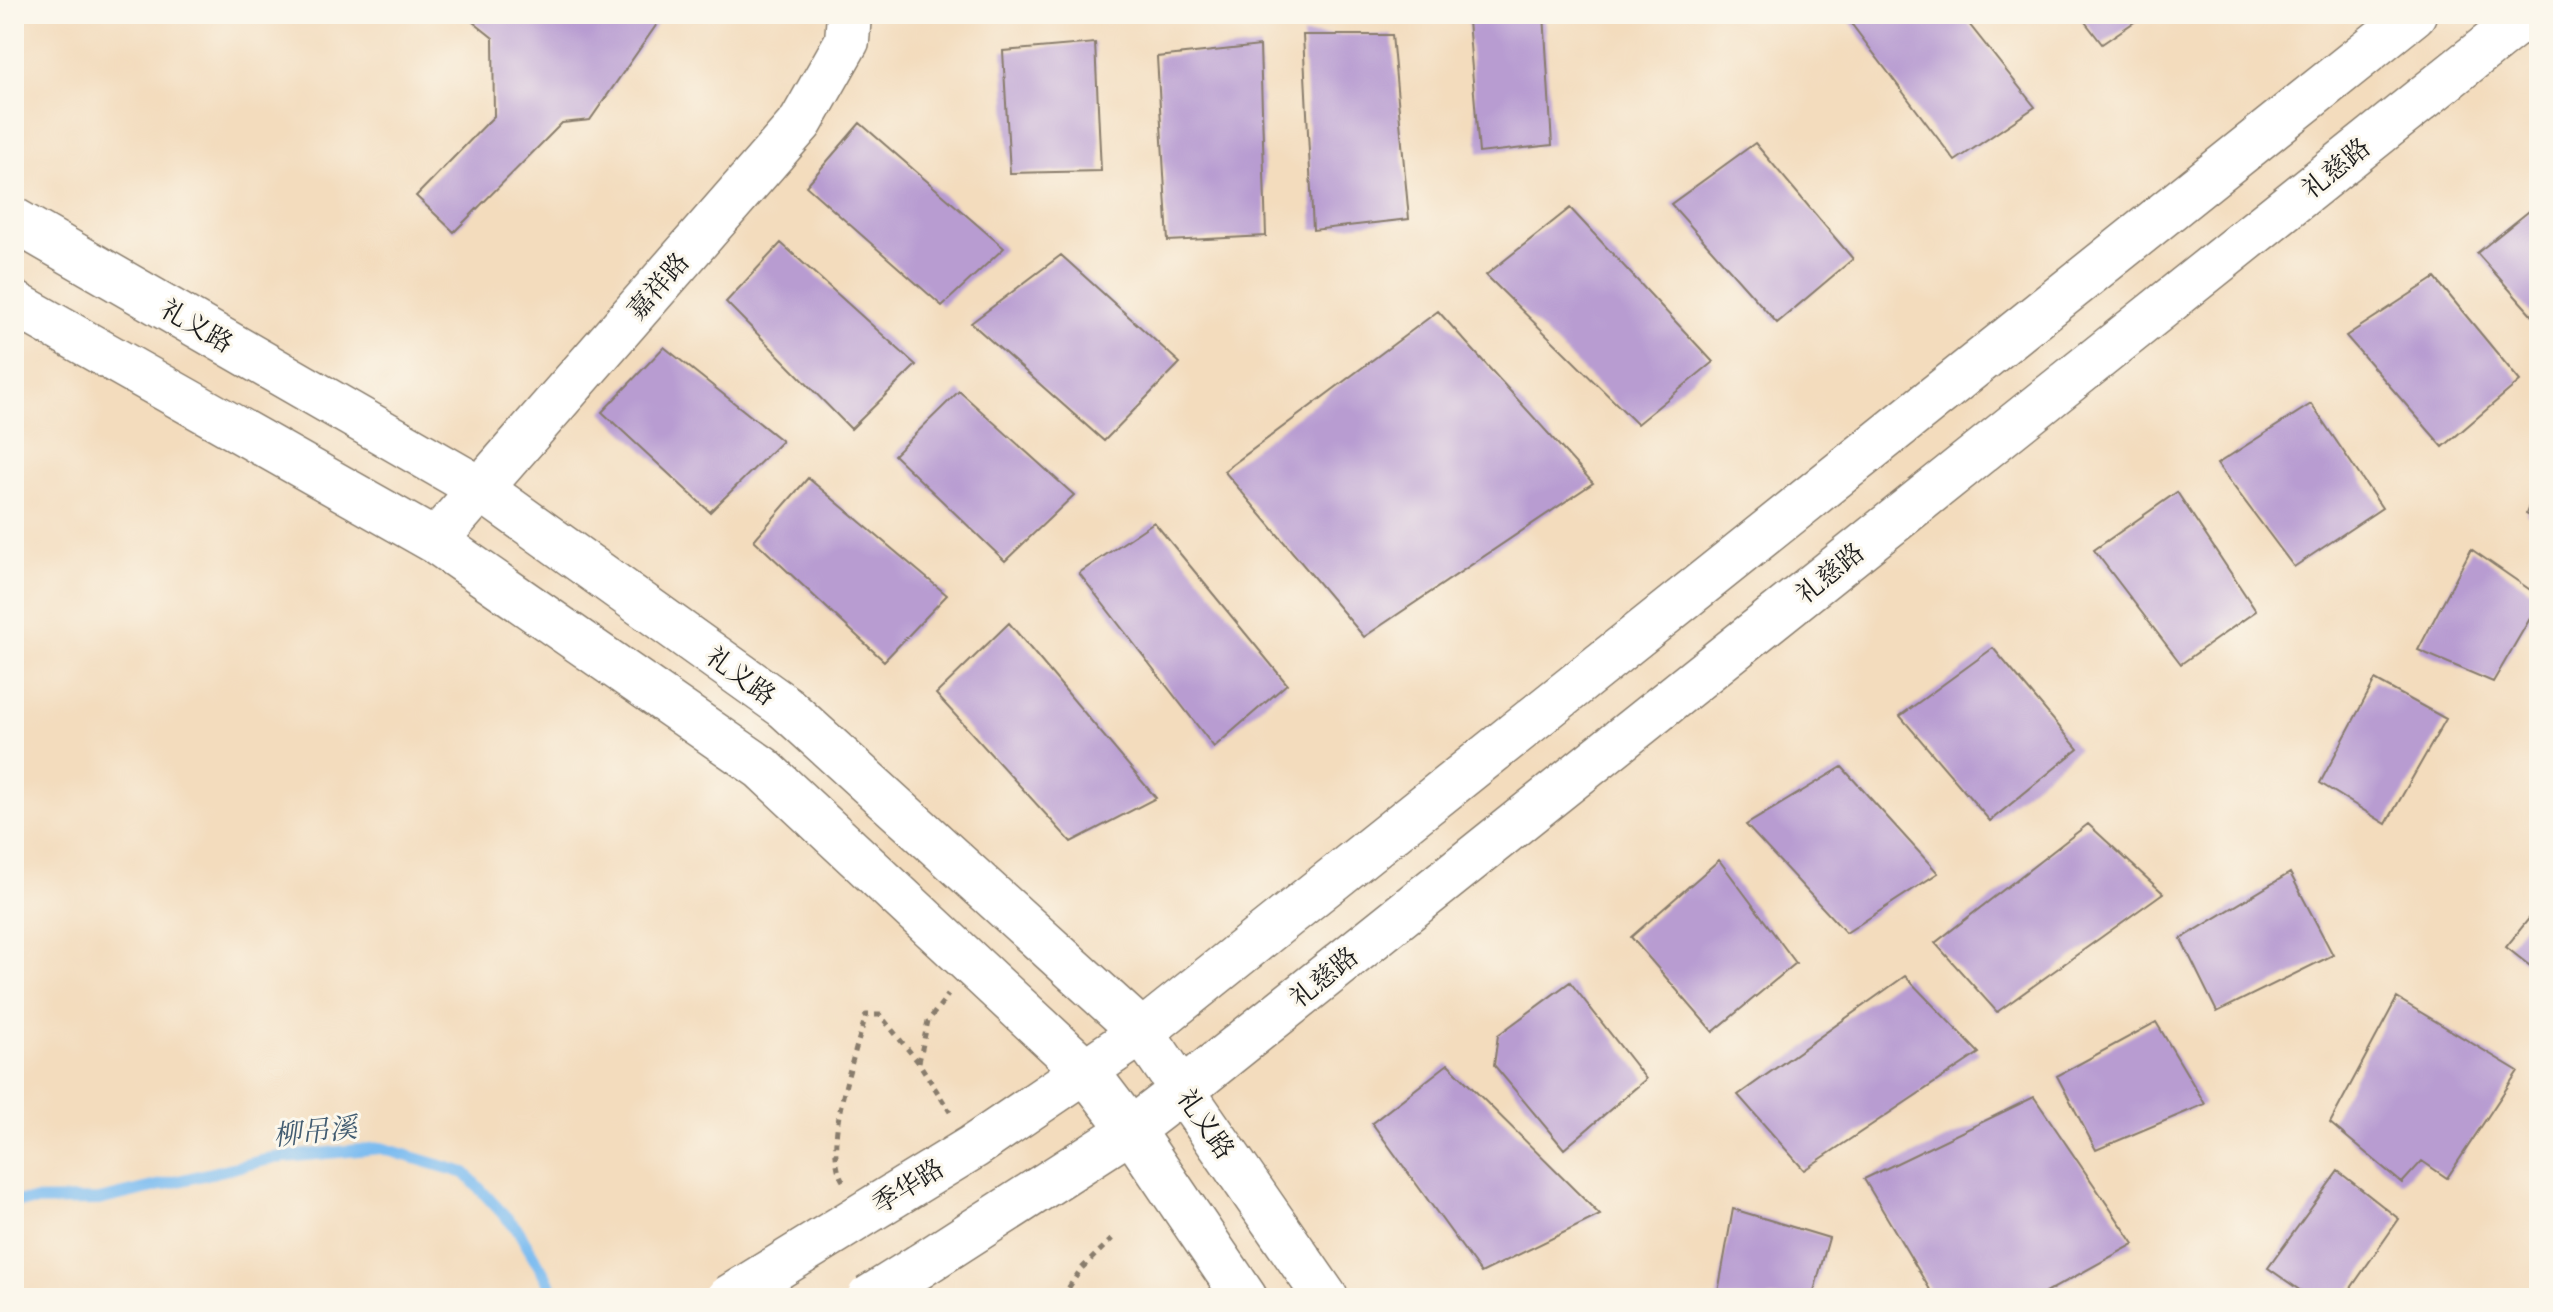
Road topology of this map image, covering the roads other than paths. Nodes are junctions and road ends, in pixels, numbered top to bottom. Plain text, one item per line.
1 (849, 14) edge
2 (2414, 14) edge
3 (2528, 14) edge
4 (14, 220) edge
5 (14, 303) edge
6 (481, 489) junction
7 (435, 541) junction
8 (1142, 1032) junction
9 (1086, 1071) junction
10 (1183, 1090) junction
11 (1131, 1130) junction
12 (728, 1298) edge
13 (869, 1298) edge
14 (1245, 1298) edge
15 (1326, 1298) edge

1 - 6 main road, 嘉祥路
2 - 8 main road
3 - 10 main road, 礼慈路
4 - 6 main road, 礼义路
5 - 7 main road
6 - 7 main road, 嘉祥路
6 - 8 main road, 礼义路
7 - 9 main road
8 - 9 main road
8 - 10 main road, 礼义路
9 - 11 main road
9 - 12 main road, 季华路, bridge
10 - 11 main road, 礼慈路
10 - 15 main road, 礼义路
11 - 13 main road, bridge
11 - 14 main road

